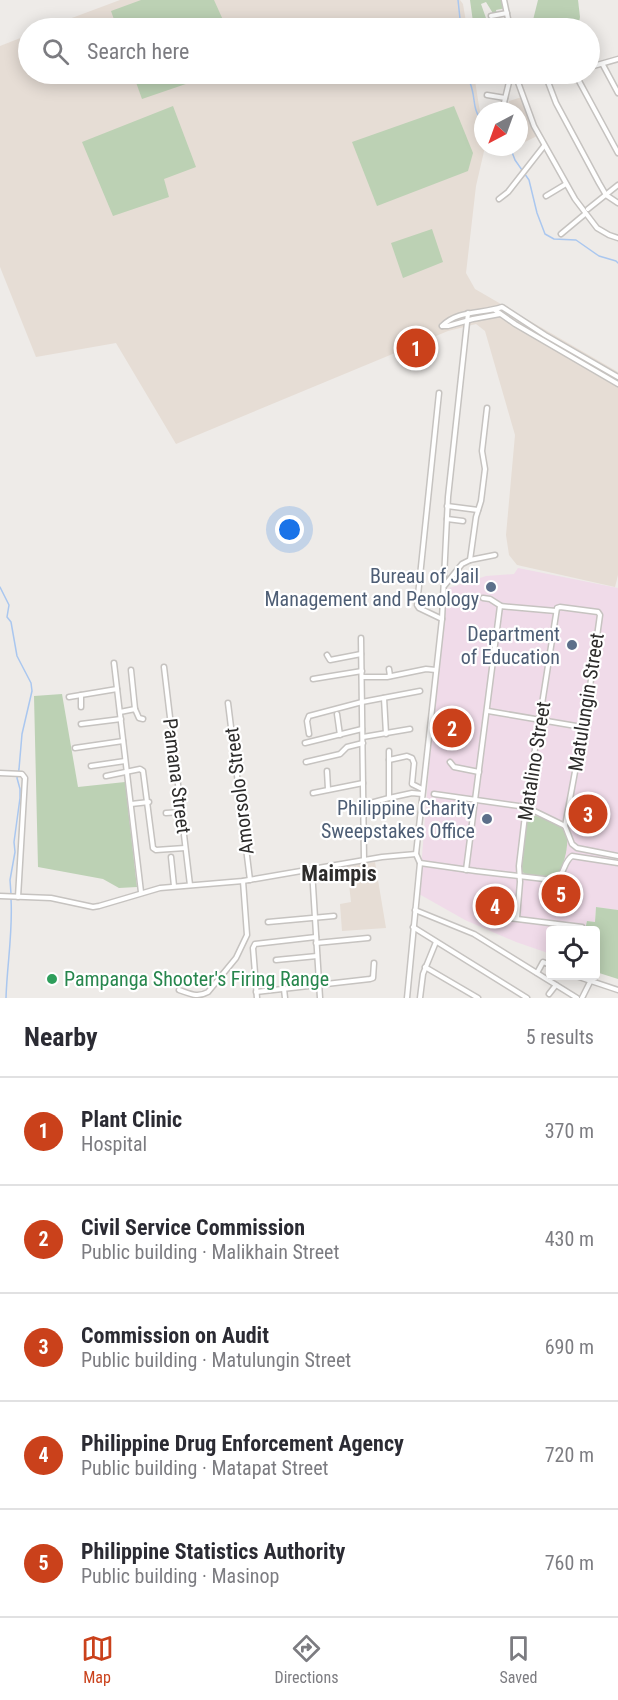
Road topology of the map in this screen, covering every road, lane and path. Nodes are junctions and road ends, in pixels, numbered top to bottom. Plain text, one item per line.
1 (504, 0) edge
2 (507, 13) junction
3 (491, 16) dead end
4 (508, 18) edge
5 (618, 59) edge
6 (600, 65) edge
7 (603, 65) junction
8 (510, 84) edge
9 (517, 84) edge
10 (549, 84) edge
11 (581, 84) edge
12 (618, 93) edge
13 (487, 95) dead end
14 (505, 98) junction
15 (504, 102) edge
16 (544, 146) junction
17 (618, 153) edge
18 (566, 184) junction
19 (618, 185) edge
20 (606, 195) junction
21 (546, 196) dead end
22 (499, 199) dead end
23 (618, 203) edge
24 (588, 209) dead end
25 (585, 214) junction
26 (561, 234) dead end
27 (618, 238) edge
28 (494, 310) junction
29 (508, 312) junction
30 (468, 314) junction
31 (501, 314) junction
32 (468, 320) junction
33 (578, 353) junction
34 (574, 358) junction
35 (618, 377) edge
36 (618, 384) edge
37 (439, 393) dead end
38 (487, 408) dead end
39 (447, 506) junction
40 (478, 510) junction
41 (447, 519) junction
42 (463, 521) dead end
43 (495, 555) dead end
44 (470, 560) junction
45 (444, 585) junction
46 (418, 594) junction
47 (483, 598) dead end
48 (443, 603) junction
49 (501, 606) junction
50 (558, 609) junction
51 (442, 619) junction
52 (361, 638) dead end
53 (361, 654) junction
54 (327, 656) dead end
55 (114, 663) dead end
56 (164, 667) dead end
57 (389, 669) dead end
58 (131, 670) dead end
59 (436, 670) junction
60 (362, 671) junction
61 (390, 676) junction
62 (362, 677) junction
63 (314, 679) dead end
64 (117, 689) junction
65 (420, 691) dead end
66 (81, 695) junction
67 (69, 697) dead end
68 (384, 698) junction
69 (362, 702) junction
70 (228, 703) dead end
71 (81, 707) dead end
72 (135, 709) junction
73 (488, 711) junction
74 (120, 712) junction
75 (337, 714) dead end
76 (540, 718) junction
77 (121, 719) junction
78 (143, 719) dead end
79 (81, 724) dead end
80 (582, 727) junction
81 (362, 729) junction
82 (410, 729) dead end
83 (309, 734) dead end
84 (386, 734) junction
85 (340, 735) junction
86 (363, 737) junction
87 (123, 741) junction
88 (305, 743) dead end
89 (363, 743) junction
90 (75, 748) dead end
91 (389, 751) dead end
92 (389, 760) junction
93 (125, 761) junction
94 (306, 762) dead end
95 (450, 762) dead end
96 (91, 766) dead end
97 (327, 771) dead end
98 (126, 772) junction
99 (479, 772) junction
100 (0, 773) edge
101 (105, 776) dead end
102 (363, 783) junction
103 (328, 789) junction
104 (422, 792) junction
105 (313, 793) dead end
106 (434, 794) dead end
107 (389, 798) junction
108 (475, 800) junction
109 (149, 802) junction
110 (131, 804) junction
111 (363, 805) junction
112 (526, 807) junction
113 (182, 812) junction
114 (166, 813) dead end
115 (565, 826) junction
116 (186, 848) junction
117 (416, 854) junction
118 (618, 856) edge
119 (171, 857) dead end
120 (364, 860) junction
121 (420, 863) junction
122 (618, 863) edge
123 (312, 870) junction
124 (466, 870) junction
125 (519, 876) junction
126 (250, 880) junction
127 (243, 881) junction
128 (190, 885) junction
129 (174, 886) junction
130 (141, 892) junction
131 (0, 896) edge
132 (17, 897) junction
133 (415, 910) junction
134 (334, 916) dead end
135 (315, 918) junction
136 (509, 918) dead end
137 (517, 918) junction
138 (268, 922) dead end
139 (575, 926) edge
140 (413, 927) junction
141 (316, 937) junction
142 (368, 938) dead end
143 (436, 942) junction
144 (316, 943) junction
145 (318, 956) junction
146 (276, 960) dead end
147 (374, 963) dead end
148 (546, 963) edge
149 (425, 967) junction
150 (537, 973) junction
151 (585, 980) edge
152 (590, 982) junction
153 (319, 983) junction
154 (556, 985) junction
155 (284, 989) junction
156 (464, 989) junction
157 (179, 990) dead end
158 (618, 990) edge
159 (256, 992) junction
160 (549, 994) dead end
161 (257, 998) edge
162 (285, 998) edge
163 (320, 998) edge
164 (407, 998) edge
165 (420, 998) edge
166 (465, 998) edge
167 (478, 998) edge
168 (527, 998) edge
169 (580, 998) edge

1 - 2 street
2 - 3 street
2 - 4 street
5 - 7 street
6 - 7 street
7 - 12 street
8 - 14 street
9 - 16 street
10 - 20 street
11 - 17 street
13 - 14 street
14 - 15 street
16 - 18 street
16 - 22 street
18 - 21 street
18 - 25 street
19 - 20 street
20 - 23 street
20 - 24 street
25 - 26 street
25 - 27 street
28 - 29 street
28 - 30 street
28 - 31 street
29 - 31 street
29 - 33 street
30 - 32 street
30 - 32 street
31 - 32 street
31 - 34 street
32 - 39 street
33 - 34 street
33 - 35 street
34 - 36 street
37 - 46 street
38 - 40 street
39 - 40 street
39 - 41 street
40 - 44 street
41 - 42 street
41 - 45 street
43 - 44 street
44 - 45 street
45 - 48 street
46 - 48 street
46 - 51 street
47 - 49 street
48 - 51 street
49 - 50 street
49 - 73 street
50 - 76 street, Matalino Street
50 - 80 street, Matulungin Street
51 - 59 street
52 - 53 street
53 - 54 street
53 - 60 street
55 - 64 street
56 - 113 street, Pamana Street
57 - 61 street
58 - 72 street
59 - 61 street
59 - 104 street
60 - 62 street
60 - 63 street
61 - 62 street
62 - 69 street
64 - 66 street
64 - 74 street
65 - 68 street
66 - 67 street
66 - 71 street
68 - 69 street
68 - 84 street
69 - 81 street
69 - 83 street
70 - 126 street, Amorsolo Street
72 - 74 street
72 - 78 street
73 - 76 street
73 - 99 street
74 - 77 street
75 - 85 street
76 - 80 street
76 - 112 street, Matalino Street
77 - 79 street
77 - 87 street
80 - 115 street, Matulungin Street
81 - 85 street
81 - 86 street
82 - 84 street
84 - 86 street
85 - 88 street
86 - 89 street
87 - 90 street
87 - 93 street
89 - 94 street
89 - 102 street
91 - 92 street
92 - 104 street
92 - 107 street
93 - 96 street
93 - 98 street
95 - 99 street
97 - 103 street
98 - 101 street
98 - 109 street
98 - 110 street
99 - 108 street
100 - 132 street
102 - 103 street
102 - 111 street
103 - 105 street
104 - 107 street
104 - 117 street
106 - 108 street
107 - 111 street
108 - 112 street
108 - 124 street
109 - 110 street
109 - 116 street
110 - 130 street
111 - 120 street
112 - 115 street
112 - 125 street, Matalino Street
113 - 114 street
113 - 116 street, Pamana Street
115 - 118 street
116 - 128 street, Pamana Street
117 - 120 street
117 - 121 street
119 - 129 street
120 - 123 street
121 - 124 street
121 - 133 street
122 - 125 street
123 - 126 street
123 - 135 street
124 - 125 street
125 - 137 street, Matalino Street
126 - 127 street
127 - 128 street
127 - 157 street
128 - 129 street
129 - 130 street
130 - 132 street
131 - 132 street
133 - 140 street
133 - 150 street
134 - 135 street
135 - 138 street
135 - 141 street
136 - 137 street
137 - 139 street
140 - 143 street
140 - 164 street
141 - 144 street
141 - 159 street
142 - 144 street
143 - 149 street
143 - 168 street
144 - 145 street
145 - 146 street
145 - 153 street
147 - 153 street
148 - 150 street
149 - 156 street
149 - 165 street
150 - 154 street
151 - 152 street
152 - 158 street
152 - 169 street
153 - 155 street
153 - 163 street
154 - 160 street
154 - 169 street
155 - 159 street
155 - 162 street
156 - 166 street
156 - 167 street
159 - 161 street

